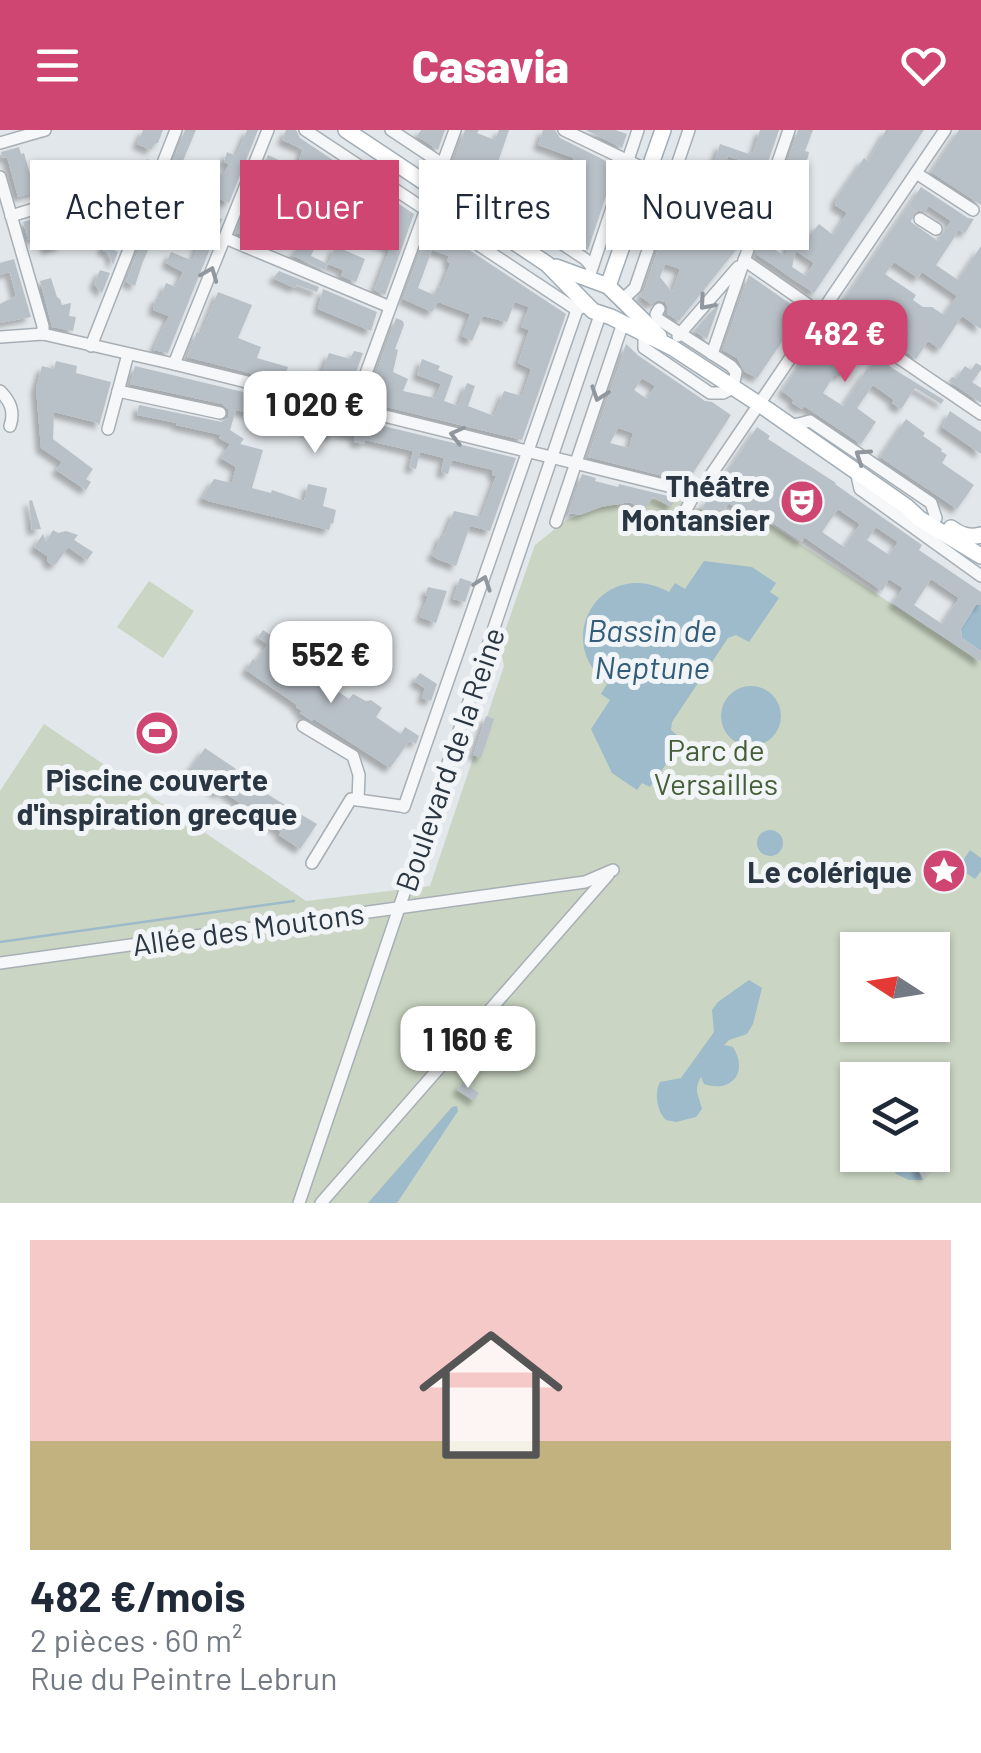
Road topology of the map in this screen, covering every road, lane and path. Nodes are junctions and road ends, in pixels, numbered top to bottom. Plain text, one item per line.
1 (45, 130) edge
2 (176, 130) edge
3 (268, 130) edge
4 (304, 130) edge
5 (346, 130) edge
6 (391, 130) edge
7 (455, 130) edge
8 (564, 130) edge
9 (638, 130) edge
10 (663, 130) edge
11 (689, 130) edge
12 (789, 130) edge
13 (945, 130) edge
14 (0, 143) edge
15 (436, 160) edge
16 (444, 160) edge
17 (624, 160) edge
18 (629, 160) edge
19 (652, 160) edge
20 (679, 160) edge
21 (916, 173) junction
22 (0, 177) edge
23 (419, 179) edge
24 (419, 205) edge
25 (30, 210) edge
26 (973, 210) dead end
27 (11, 216) junction
28 (920, 219) tunnel mouth
29 (419, 226) edge
30 (936, 229) dead end
31 (224, 238) junction
32 (606, 245) edge
33 (493, 250) edge
34 (527, 250) edge
35 (573, 250) edge
36 (613, 250) edge
37 (649, 250) edge
38 (744, 260) junction
39 (548, 264) junction
40 (597, 279) junction
41 (622, 300) junction
42 (390, 307) junction
43 (659, 308) dead end
44 (822, 310) junction
45 (597, 312) junction
46 (43, 334) junction
47 (644, 334) junction
48 (0, 337) edge
49 (674, 340) junction
50 (91, 346) junction
51 (128, 354) junction
52 (712, 354) junction
53 (174, 364) junction
54 (733, 388) junction
55 (118, 390) junction
56 (0, 391) edge
57 (758, 404) junction
58 (353, 408) junction
59 (220, 413) dead end
60 (981, 414) edge
61 (10, 426) dead end
62 (790, 426) junction
63 (108, 429) dead end
64 (528, 453) junction
65 (552, 459) junction
66 (576, 464) junction
67 (856, 472) junction
68 (694, 496) junction
69 (907, 507) junction
70 (936, 518) junction
71 (556, 522) dead end
72 (676, 528) dead end
73 (981, 535) edge
74 (973, 557) edge
75 (981, 576) edge
76 (303, 726) dead end
77 (358, 800) junction
78 (312, 863) dead end
79 (400, 906) junction
80 (0, 963) edge
81 (298, 1203) edge
82 (321, 1203) edge

1 - 14 street
2 - 50 street
3 - 31 street
4 - 24 street
5 - 23 main road
6 - 15 street
7 - 16 street
8 - 17 street
9 - 18 street
10 - 19 main road, Boulevard de la Reine
11 - 20 street, Boulevard de la Reine
12 - 38 street
13 - 21 street
21 - 26 street
21 - 44 street
22 - 27 street
25 - 27 street
27 - 46 street
28 - 30 street
29 - 42 street
31 - 42 street
53 -> 31 street
32 - 40 street
33 - 45 street
34 - 39 main road
35 - 40 street
36 - 40 main road, Boulevard de la Reine
37 - 41 street, Boulevard de la Reine
38 - 44 street
38 -> 49 street
38 - 52 street
39 - 40 main road
39 - 45 main road
40 - 41 main road
40 - 45 main road, Boulevard de la Reine
41 - 45 main road, Boulevard de la Reine
41 - 49 main road
42 - 58 street
43 - 49 street
44 - 57 street
44 - 60 street
45 - 47 main road
45 - 64 street
45 - 65 street, Boulevard de la Reine
45 -> 66 street
46 - 48 street
46 - 50 street
47 - 49 main road
47 - 54 street
49 - 52 street
49 - 54 main road
50 - 51 street
51 - 53 street
51 - 55 street
52 - 54 street
53 - 58 street
54 - 57 main road
55 - 59 street
55 - 63 street
56 - 61 street
57 - 62 main road
57 - 68 street
64 -> 58 street
62 - 67 main road
70 -> 62 street
64 - 65 street
77 -> 64 street
65 - 66 street
65 - 79 street, Boulevard de la Reine
66 - 68 street
66 - 71 street
67 - 69 main road
67 - 74 street
68 - 72 street
69 - 70 main road
69 - 74 main road
70 - 73 main road
74 - 75 street
76 - 77 street
77 - 78 street
79 - 80 street, Allée des Moutons
79 - 81 street, Boulevard de la Reine
79 - 82 street, Allée des Moutons

